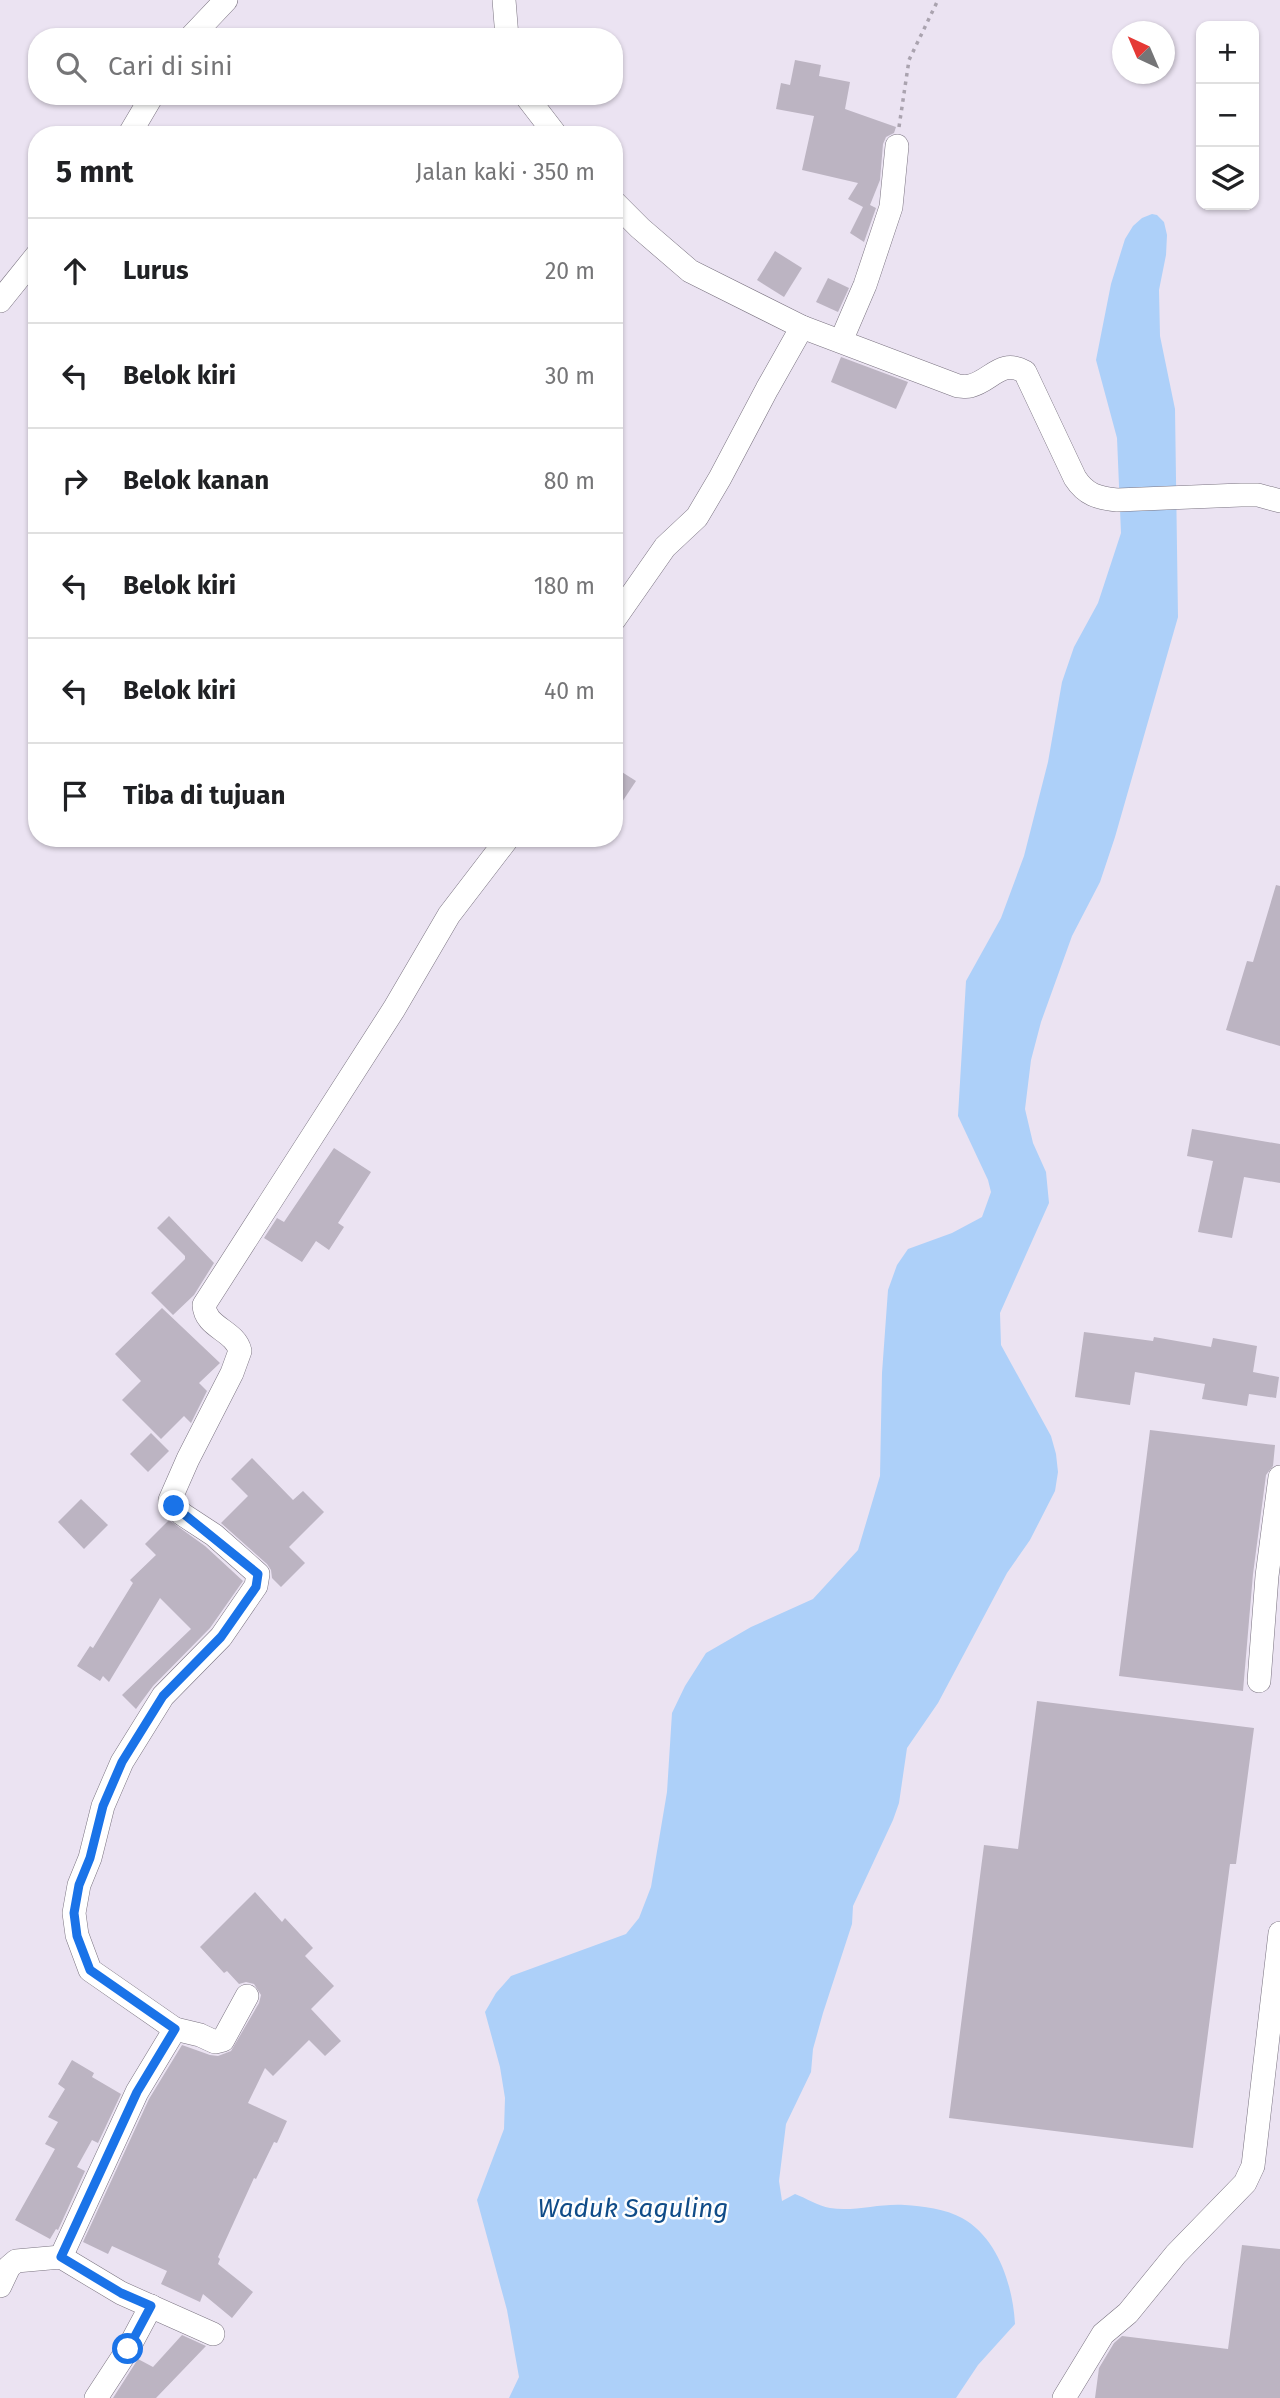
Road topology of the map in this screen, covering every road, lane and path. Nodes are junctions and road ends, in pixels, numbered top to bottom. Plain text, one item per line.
1 (226, 0) edge
2 (504, 0) edge
3 (937, 0) edge
4 (200, 28) edge
5 (507, 28) edge
6 (147, 105) edge
7 (533, 105) edge
8 (134, 126) edge
9 (549, 126) edge
10 (897, 146) joint
11 (623, 211) edge
12 (28, 265) edge
13 (0, 301) edge
14 (802, 327) junction
15 (841, 341) junction
16 (1280, 501) edge
17 (623, 607) edge
18 (501, 847) edge
19 (1280, 1477) edge
20 (1259, 1681) dead end
21 (1280, 1933) edge
22 (247, 1996) dead end
23 (175, 2029) junction
24 (61, 2257) junction
25 (0, 2286) edge
26 (151, 2306) junction
27 (213, 2334) dead end
28 (96, 2398) edge
29 (1064, 2398) edge

1 - 4 street
2 - 5 street
3 - 10 path
6 - 8 street
7 - 9 street
10 - 15 street
11 - 14 street
12 - 13 street
14 - 15 street
14 - 17 street
15 - 16 street
18 - 23 street
19 - 20 street
21 - 29 street
22 - 23 street
23 - 24 street
24 - 25 street
24 - 26 street
26 - 27 street
26 - 28 street

